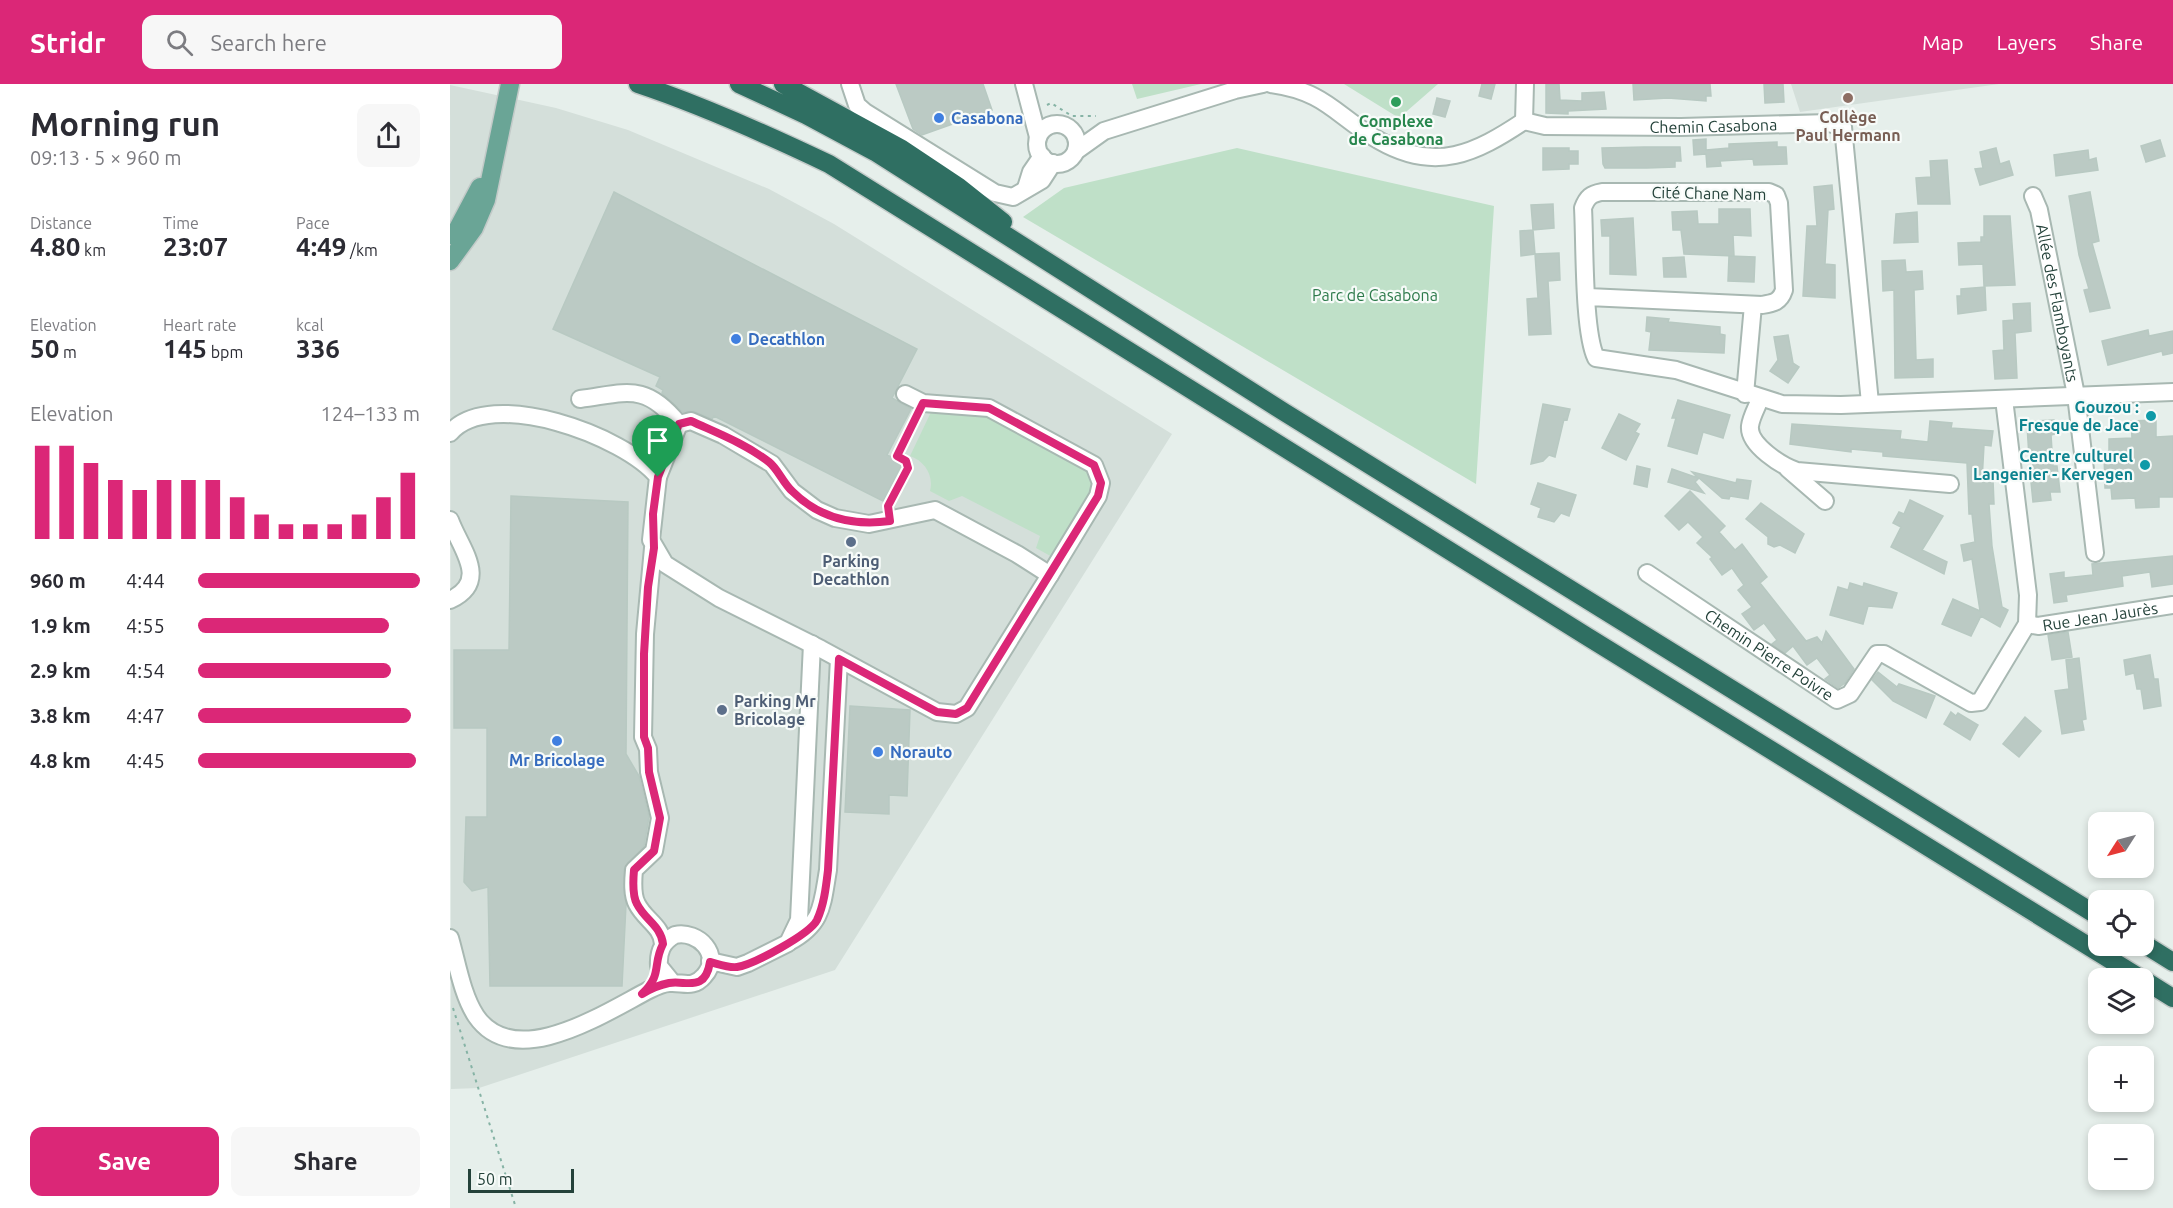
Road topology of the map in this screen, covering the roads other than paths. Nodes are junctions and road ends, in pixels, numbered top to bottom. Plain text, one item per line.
1 (510, 84) edge
2 (638, 84) edge
3 (739, 84) edge
4 (783, 84) edge
5 (849, 84) edge
6 (1024, 84) edge
7 (1031, 84) edge
8 (1263, 84) edge
9 (1271, 84) edge
10 (1525, 84) edge
11 (1524, 121) junction
12 (1054, 124) junction
13 (1072, 131) junction
14 (1104, 131) junction
15 (1038, 136) junction
16 (1076, 151) junction
17 (493, 158) junction
18 (1047, 160) junction
19 (2033, 196) dead end
20 (450, 243) edge
21 (450, 261) edge
22 (1084, 287) junction
23 (1588, 297) junction
24 (1753, 305) junction
25 (2173, 392) edge
26 (906, 394) dead end
27 (2076, 395) junction
28 (1752, 396) junction
29 (580, 399) dead end
30 (2004, 399) junction
31 (1870, 403) junction
32 (679, 424) junction
33 (450, 433) edge
34 (1785, 467) junction
35 (658, 477) junction
36 (1950, 484) dead end
37 (1825, 501) dead end
38 (450, 520) edge
39 (654, 548) junction
40 (2095, 553) dead end
41 (1647, 573) dead end
42 (1050, 575) junction
43 (450, 600) edge
44 (2173, 604) edge
45 (2027, 624) junction
46 (812, 644) junction
47 (839, 659) junction
48 (2088, 910) edge
49 (450, 938) edge
50 (788, 943) junction
51 (2154, 950) edge
52 (661, 952) junction
53 (710, 962) junction
54 (2173, 962) edge
55 (2124, 968) edge
56 (672, 982) junction
57 (2154, 986) edge
58 (642, 994) junction
59 (2173, 998) edge

1 - 17 main road
2 - 55 highway
3 - 22 highway
4 - 22 highway
5 - 18 street
6 - 15 street
7 - 12 street
8 - 14 street
9 - 11 street
10 - 11 street
11 - 31 street, Chemin Casabona
12 - 13 street
12 - 15 street
13 - 14 street
13 - 16 street
14 - 16 street
15 - 18 street
16 - 18 street
17 - 20 main road
17 - 21 main road
19 - 27 street, Allée des Flamboyants
22 - 48 highway
23 - 24 street, Cité Chane Nam
23 - 24 street, Cité Chane Nam
23 - 28 street, Cité Chane Nam
24 - 28 street
25 - 27 street, Cité Chane Nam
26 - 42 street
27 - 30 street, Cité Chane Nam
27 - 40 street, Allée des Flamboyants
28 - 31 street, Cité Chane Nam
28 - 34 street
29 - 32 street
30 - 31 street, Cité Chane Nam
30 - 45 street, Chemin Pierre Poivre
32 - 35 street
32 - 42 street
33 - 35 street
34 - 36 street
34 - 37 street
35 - 39 street
38 - 43 street
39 - 46 street
39 - 52 street
41 - 45 street, Chemin Pierre Poivre
42 - 47 street
44 - 45 street, Rue Jean Jaurès
46 - 47 street
46 - 50 street
47 - 50 street
49 - 58 street
50 - 53 street
51 - 54 highway
52 - 53 street
52 - 56 street
52 - 58 street
53 - 56 street
56 - 58 street
57 - 59 highway

